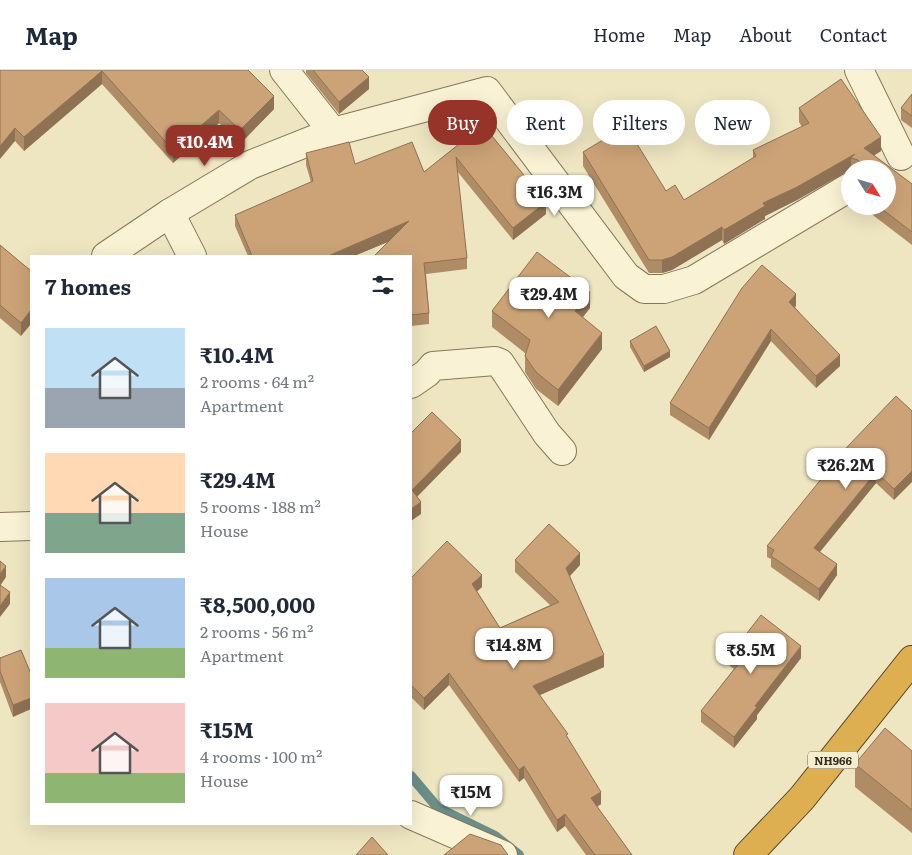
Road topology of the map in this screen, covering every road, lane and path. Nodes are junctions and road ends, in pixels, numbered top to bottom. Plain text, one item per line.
1 (284, 70) edge
2 (859, 70) edge
3 (333, 132) junction
4 (898, 163) edge
5 (841, 192) edge
6 (170, 212) junction
7 (107, 255) edge
8 (192, 255) edge
9 (412, 383) edge
10 (562, 451) dead end
11 (30, 526) edge
12 (0, 528) edge
13 (912, 660) edge
14 (412, 815) edge
15 (503, 855) edge
16 (748, 855) edge

1 - 3 street
2 - 4 street
3 - 5 street
3 - 6 street
6 - 7 street
6 - 8 street
9 - 10 street
11 - 12 street
13 - 16 highway, NH966
14 - 15 street

